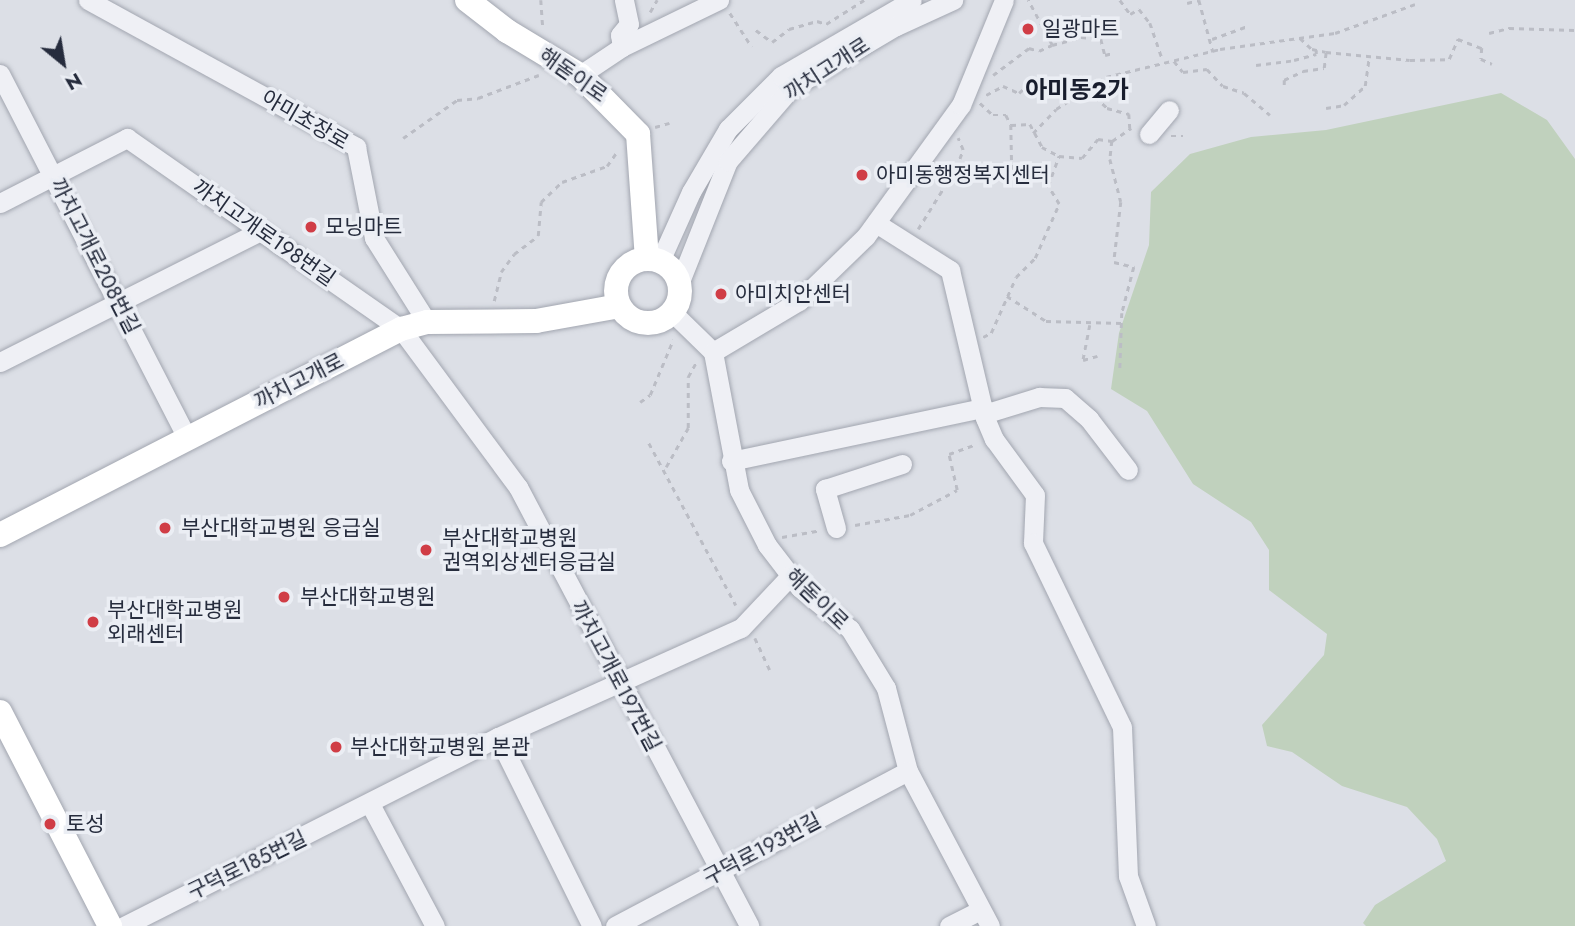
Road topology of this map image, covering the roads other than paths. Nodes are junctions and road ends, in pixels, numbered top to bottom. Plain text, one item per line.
1 (88, 0) edge
2 (467, 0) edge
3 (624, 0) edge
4 (912, 0) edge
5 (953, 0) edge
6 (1004, 0) edge
7 (724, 5) edge
8 (622, 47) junction
9 (0, 74) edge
10 (580, 75) junction
11 (1169, 110) dead end
12 (1140, 131) road end
13 (54, 175) junction
14 (0, 203) edge
15 (683, 213) junction
16 (647, 220) junction
17 (876, 223) junction
18 (261, 231) junction
19 (653, 260) junction
20 (679, 284) junction
21 (118, 303) junction
22 (620, 306) junction
23 (678, 319) junction
24 (427, 322) junction
25 (401, 329) junction
26 (710, 350) junction
27 (0, 362) edge
28 (983, 411) junction
29 (187, 439) junction
30 (732, 461) junction
31 (902, 464) dead end
32 (1128, 470) dead end
33 (836, 528) road end
34 (0, 535) edge
35 (790, 576) junction
36 (618, 681) junction
37 (0, 712) edge
38 (498, 737) junction
39 (908, 771) junction
40 (370, 804) junction
41 (720, 871) junction
42 (985, 918) edge
43 (110, 926) edge
44 (124, 926) edge
45 (435, 926) edge
46 (592, 926) edge
47 (615, 926) edge
48 (749, 926) edge
49 (949, 926) edge
50 (1146, 926) edge

1 - 24 street, 아미초장로
2 - 10 main road, 해돋이로
3 - 8 street
4 - 15 street
5 - 20 street, 까치고개로
6 - 17 street
7 - 8 street
8 - 10 street
9 - 13 street, 까치고개로208번길
10 - 16 main road, 해돋이로
11 - 12 street
13 - 14 street
13 - 18 street, 까치고개로198번길
13 - 21 street, 까치고개로208번길
15 - 16 street
15 - 19 street
16 - 19 main road
17 - 26 street
17 - 28 street
18 - 21 street
18 - 25 street, 까치고개로198번길
19 - 20 main road
19 - 22 main road
20 - 23 main road
21 - 27 street
21 - 29 street, 까치고개로208번길
22 - 23 main road
22 - 24 main road, 까치고개로
23 - 26 street
24 - 25 main road, 까치고개로
25 - 29 main road, 까치고개로
25 - 36 street, 까치고개로197번길
26 - 30 street, 해돋이로
28 - 30 street
28 - 32 street
28 - 50 street
29 - 34 main road, 까치고개로
30 - 35 street, 해돋이로
31 - 33 street
35 - 36 street, 구덕로185번길
35 - 39 street, 해돋이로
36 - 38 street, 구덕로185번길
36 - 41 street, 까치고개로197번길
37 - 43 main road
38 - 40 street, 구덕로185번길
38 - 46 street
39 - 41 street, 구덕로193번길
39 - 42 street, 해돋이로
40 - 44 street, 구덕로185번길
40 - 45 street
41 - 47 street, 구덕로193번길
41 - 48 street, 까치고개로197번길
42 - 49 street

